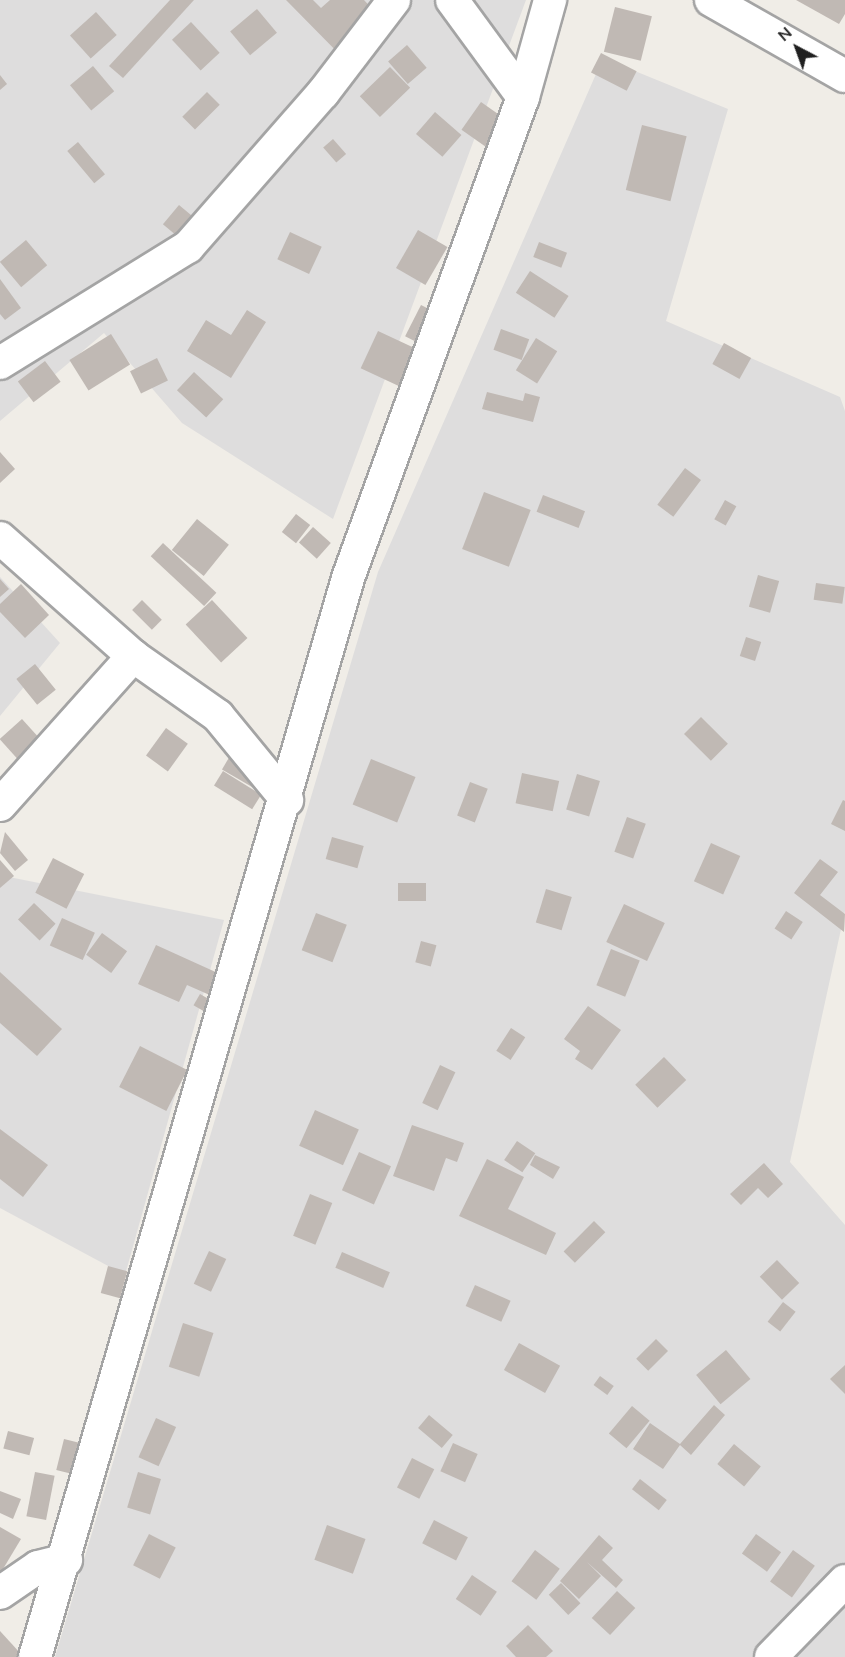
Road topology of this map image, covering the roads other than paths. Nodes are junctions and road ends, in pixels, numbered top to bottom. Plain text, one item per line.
1 (394, 0) edge
2 (452, 0) edge
3 (550, 0) edge
4 (711, 0) edge
5 (845, 76) edge
6 (523, 97) junction
7 (0, 363) edge
8 (0, 538) edge
9 (133, 656) junction
10 (287, 800) junction
11 (0, 805) edge
12 (66, 1560) junction
13 (845, 1581) edge
14 (0, 1593) edge
15 (36, 1657) edge
16 (771, 1657) edge

1 - 7 street
2 - 6 street
3 - 6 street
4 - 5 street
6 - 10 street
8 - 9 street
9 - 10 street
9 - 11 street
10 - 12 street
12 - 14 street
12 - 15 street
13 - 16 street

